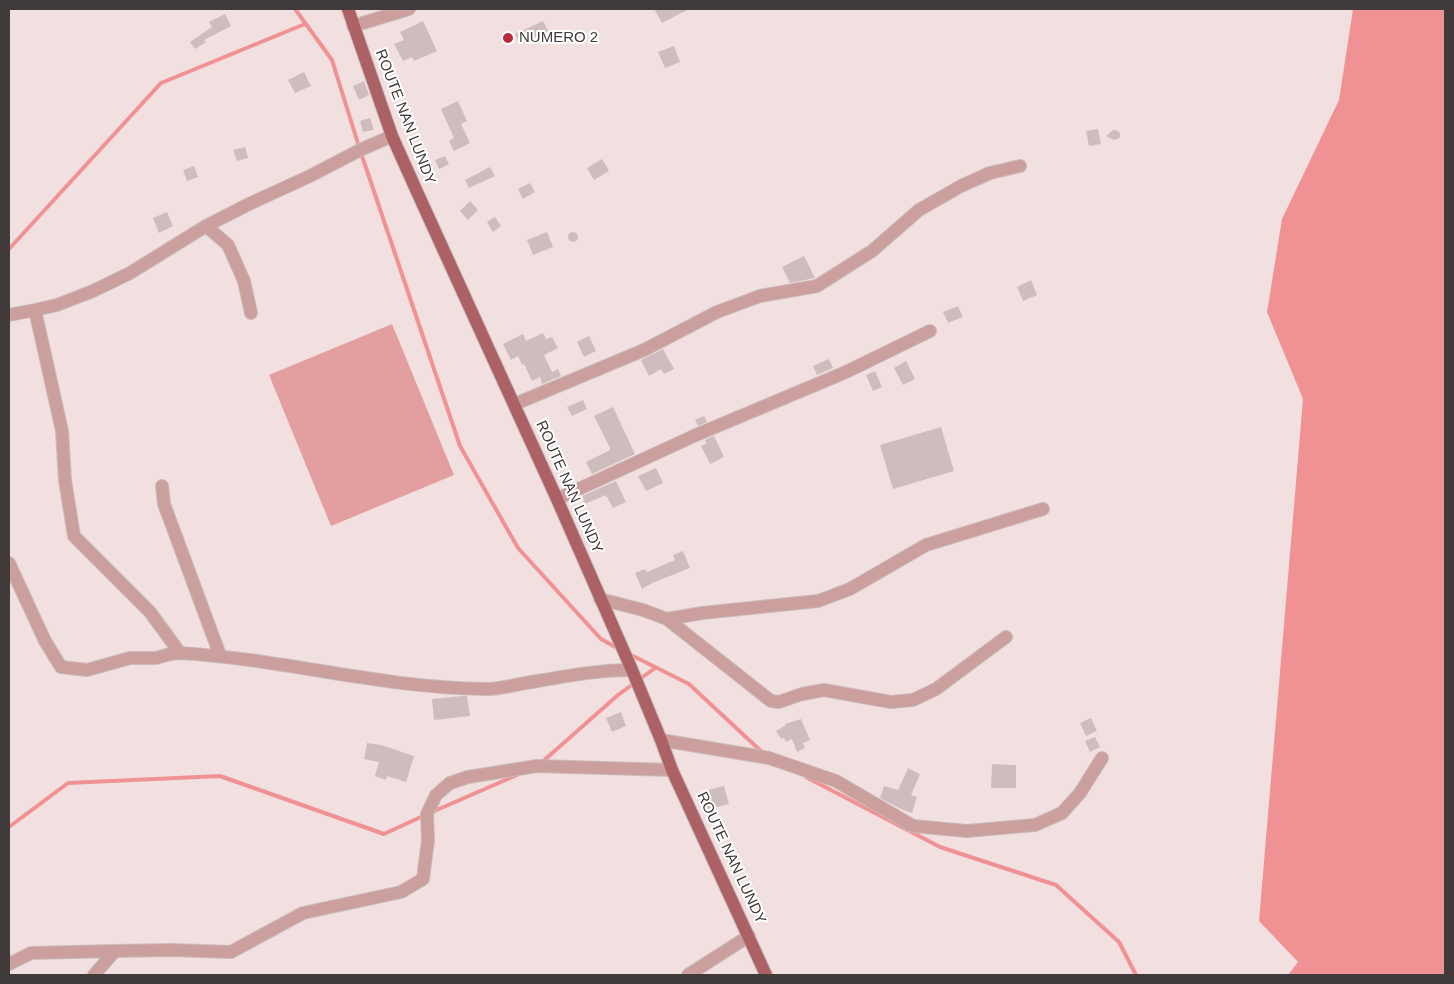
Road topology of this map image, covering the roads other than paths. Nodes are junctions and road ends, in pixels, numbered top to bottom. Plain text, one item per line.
1 (348, 9) edge
2 (410, 9) edge
3 (353, 26) junction
4 (392, 136) junction
5 (1020, 166) dead end
6 (206, 226) junction
7 (35, 310) junction
8 (251, 313) dead end
9 (9, 315) edge
10 (930, 331) dead end
11 (515, 404) junction
12 (162, 486) dead end
13 (557, 499) junction
14 (1043, 509) dead end
15 (9, 563) edge
16 (600, 599) junction
17 (667, 619) junction
18 (1006, 638) dead end
19 (180, 652) junction
20 (220, 655) junction
21 (632, 670) junction
22 (661, 740) junction
23 (1102, 758) dead end
24 (672, 770) junction
25 (749, 936) junction
26 (115, 952) junction
27 (9, 964) edge
28 (94, 975) edge
29 (688, 975) edge
30 (766, 975) edge

1 - 3 main road, ROUTE NAN LUNDY
2 - 3 street
3 - 4 main road, ROUTE NAN LUNDY
4 - 6 street
4 - 11 main road, ROUTE NAN LUNDY
5 - 11 street
6 - 7 street
6 - 8 street
7 - 9 street
7 - 19 street
10 - 13 street
11 - 13 main road, ROUTE NAN LUNDY
12 - 20 street
13 - 16 main road, ROUTE NAN LUNDY
14 - 17 street
15 - 19 street
16 - 17 street
16 - 21 main road, ROUTE NAN LUNDY
17 - 18 street
19 - 20 street
20 - 21 street
21 - 22 main road, ROUTE NAN LUNDY
22 - 23 street
22 - 24 main road, ROUTE NAN LUNDY
24 - 25 main road, ROUTE NAN LUNDY
24 - 26 street
25 - 29 street
25 - 30 main road, ROUTE NAN LUNDY
26 - 27 street
26 - 28 street

